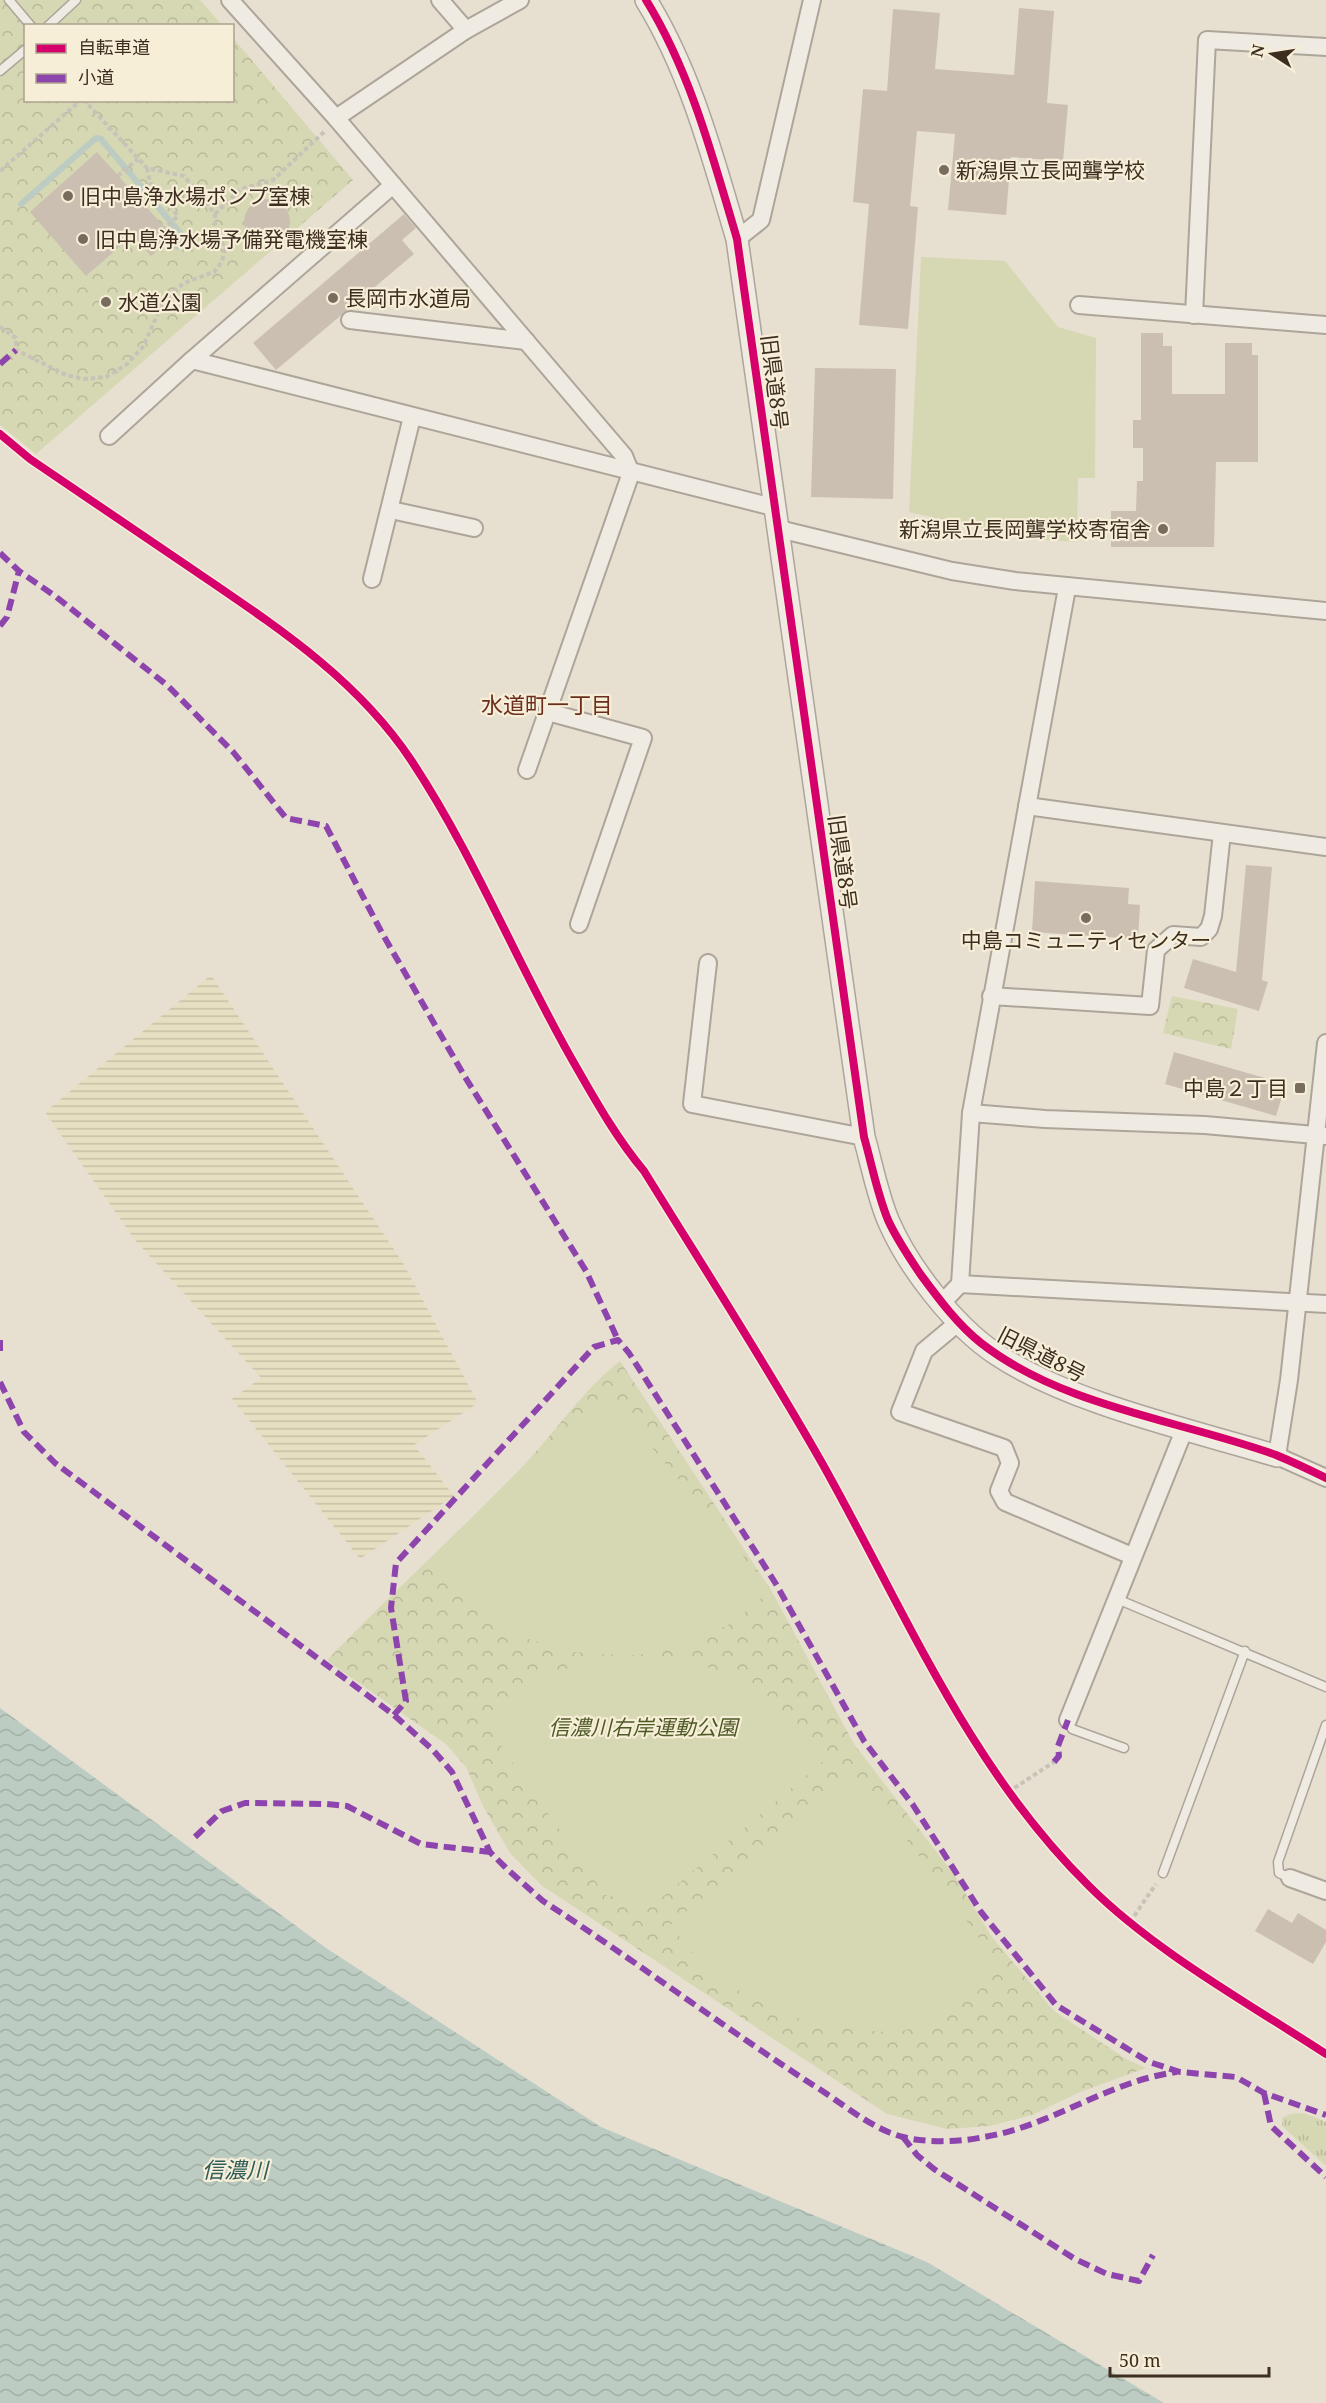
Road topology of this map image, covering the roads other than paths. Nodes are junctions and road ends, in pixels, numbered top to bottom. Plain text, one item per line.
1 (9, 0) edge
2 (76, 0) edge
3 (230, 0) edge
4 (440, 0) edge
5 (520, 0) edge
6 (646, 0) edge
7 (812, 0) edge
8 (29, 24) edge
9 (50, 24) edge
10 (466, 30) junction
11 (1326, 47) edge
12 (24, 51) edge
13 (0, 71) edge
14 (336, 118) junction
15 (393, 185) junction
16 (737, 239) junction
17 (1078, 305) dead end
18 (1194, 315) junction
19 (350, 320) dead end
20 (1326, 325) edge
21 (526, 341) junction
22 (192, 360) junction
23 (412, 417) junction
24 (109, 436) dead end
25 (631, 473) junction
26 (773, 507) junction
27 (391, 510) junction
28 (474, 528) dead end
29 (779, 529) junction
30 (372, 579) dead end
31 (1066, 588) junction
32 (1326, 611) edge
33 (548, 712) junction
34 (527, 770) dead end
35 (1027, 806) junction
36 (1222, 832) junction
37 (1326, 847) edge
38 (579, 924) dead end
39 (708, 963) dead end
40 (991, 996) junction
41 (1326, 1043) edge
42 (971, 1113) junction
43 (1321, 1136) edge
44 (864, 1137) junction
45 (960, 1284) junction
46 (942, 1303) junction
47 (1297, 1303) junction
48 (1326, 1304) edge
49 (960, 1321) junction
50 (1185, 1428) junction
51 (1277, 1456) junction
52 (1326, 1478) edge
53 (1132, 1556) junction
54 (1117, 1599) junction
55 (1245, 1652) junction
56 (1326, 1687) edge
57 (1068, 1720) joint
58 (1326, 1725) edge
59 (1124, 1748) dead end
60 (1163, 1873) road end
61 (1290, 1878) joint
62 (1324, 1885) edge

1 - 8 lane
2 - 9 lane
3 - 14 street
4 - 10 street
5 - 10 street
6 - 16 street, 旧県道8号
7 - 16 street
10 - 14 street
11 - 18 street
12 - 13 lane
14 - 15 street
15 - 21 street
15 - 22 street
16 - 26 street, 旧県道8号
17 - 18 street
18 - 20 street
19 - 21 street
21 - 25 street
22 - 23 street
22 - 24 street
23 - 25 street
23 - 27 street
25 - 26 street
25 - 33 street
26 - 29 street, 旧県道8号
27 - 28 street
27 - 30 street
29 - 31 street
29 - 44 street, 旧県道8号
31 - 32 street
31 - 35 street
33 - 34 street
33 - 38 street
35 - 36 street
35 - 40 street
36 - 37 street
36 - 40 street
39 - 44 street
40 - 42 street
41 - 43 street
42 - 43 street
42 - 45 street
43 - 47 street
44 - 46 street, 旧県道8号
45 - 46 street
45 - 47 street
46 - 49 street, 旧県道8号
47 - 48 street
47 - 51 street
49 - 50 street, 旧県道8号
49 - 53 street
50 - 51 street, 旧県道8号
50 - 53 street
51 - 52 street, 旧県道8号
53 - 54 street
54 - 55 lane
54 - 57 street
55 - 56 lane
55 - 60 lane
57 - 59 lane
58 - 61 lane
61 - 62 street

